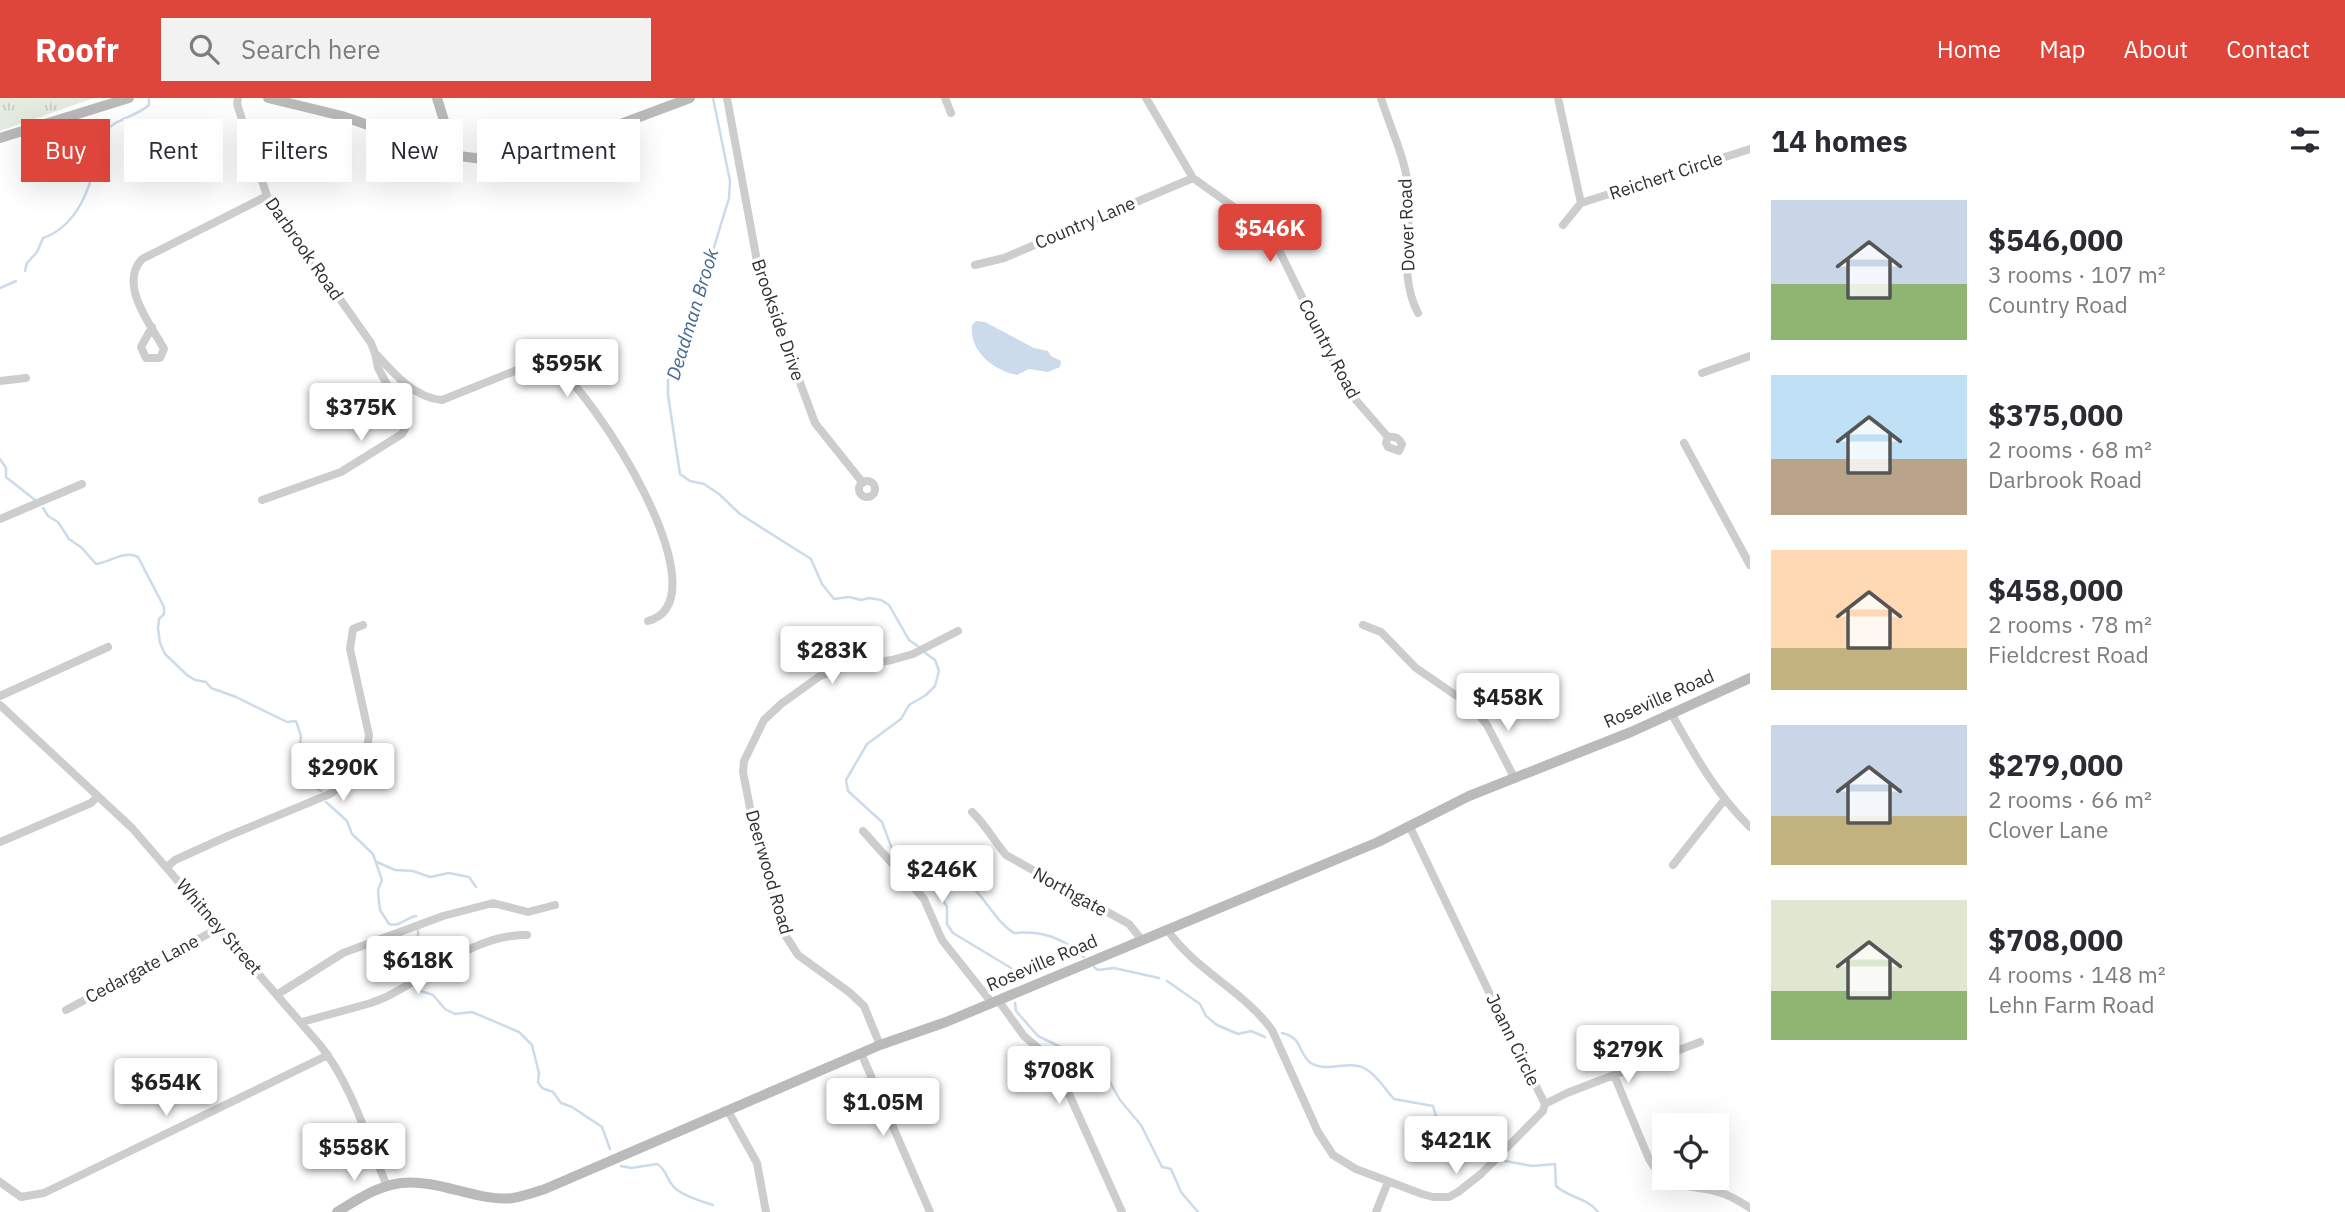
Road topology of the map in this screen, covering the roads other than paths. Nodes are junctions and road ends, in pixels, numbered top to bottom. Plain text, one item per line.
1 (129, 98) edge
2 (238, 98) edge
3 (268, 98) edge
4 (437, 98) edge
5 (690, 98) edge
6 (727, 98) edge
7 (945, 98) edge
8 (1146, 98) edge
9 (1381, 98) edge
10 (1558, 98) edge
11 (951, 113) dead end
12 (444, 119) edge
13 (366, 124) edge
14 (0, 138) edge
15 (1750, 149) edge
16 (463, 156) edge
17 (1193, 178) junction
18 (267, 196) junction
19 (1581, 203) junction
20 (1563, 225) dead end
21 (975, 265) dead end
22 (1418, 313) dead end
23 (152, 327) dead end
24 (375, 353) junction
25 (1750, 356) edge
26 (1702, 373) dead end
27 (26, 378) dead end
28 (0, 381) edge
29 (1388, 437) dead end
30 (1684, 443) dead end
31 (863, 482) dead end
32 (82, 484) dead end
33 (262, 500) dead end
34 (0, 519) edge
35 (1750, 565) edge
36 (648, 621) dead end
37 (363, 625) dead end
38 (1363, 625) dead end
39 (958, 631) dead end
40 (108, 647) dead end
41 (1750, 678) edge
42 (0, 695) edge
43 (0, 705) edge
44 (1671, 713) junction
45 (1515, 779) junction
46 (98, 796) junction
47 (1725, 799) junction
48 (972, 812) dead end
49 (1409, 825) junction
50 (1750, 827) edge
51 (863, 831) dead end
52 (0, 842) edge
53 (1673, 865) dead end
54 (167, 867) junction
55 (555, 905) dead end
56 (219, 928) junction
57 (1167, 929) junction
58 (527, 935) dead end
59 (1142, 940) junction
60 (278, 994) junction
61 (995, 1002) junction
62 (66, 1010) dead end
63 (302, 1022) junction
64 (1700, 1042) dead end
65 (880, 1045) junction
66 (861, 1053) junction
67 (328, 1055) junction
68 (1614, 1074) junction
69 (1545, 1104) junction
70 (728, 1111) junction
71 (0, 1182) edge
72 (1388, 1182) junction
73 (387, 1186) junction
74 (1750, 1208) edge
75 (337, 1212) edge
76 (766, 1212) edge
77 (930, 1212) edge
78 (1122, 1212) edge
79 (1376, 1212) edge

1 - 14 street
2 - 18 street, Darbrook Road
3 - 13 street
4 - 12 street
5 - 16 street
6 - 31 street, Brookside Drive
7 - 11 street
8 - 17 street, Country Road
9 - 22 street, Dover Road
10 - 19 street
15 - 19 street, Reichert Circle
17 - 21 street, Country Lane
17 - 29 street, Country Road
18 - 23 street
18 - 24 street, Darbrook Road
19 - 20 street
24 - 33 street, Darbrook Road
24 - 36 street, Darbrook Road
25 - 26 street
27 - 28 street
30 - 35 street
32 - 34 street
37 - 54 street
38 - 45 street
39 - 65 street, Deerwood Road
40 - 42 street
41 - 44 street, Roseville Road
43 - 46 street, Whitney Street
44 - 45 street, Roseville Road
44 - 47 street
45 - 49 street, Roseville Road
46 - 52 street
46 - 54 street, Whitney Street
47 - 50 street
47 - 53 street
48 - 59 street, Northgate
49 - 57 street, Roseville Road
49 - 69 street, Joann Circle
51 - 61 street
54 - 56 street, Whitney Street
55 - 60 street
56 - 60 street, Whitney Street
56 - 62 street, Cedargate Lane
57 - 59 street, Roseville Road
57 - 72 street, Joann Circle
58 - 63 street
59 - 61 street, Roseville Road
60 - 63 street, Whitney Street
61 - 65 street, Roseville Road
61 - 78 street
63 - 67 street, Whitney Street
64 - 68 street
65 - 66 street, Roseville Road
66 - 70 street, Roseville Road
66 - 77 street
67 - 71 street
67 - 73 street, Whitney Street
68 - 69 street
68 - 74 street
69 - 72 street, Joann Circle
70 - 73 street, Roseville Road
70 - 76 street
72 - 79 street
73 - 75 street, Roseville Road

